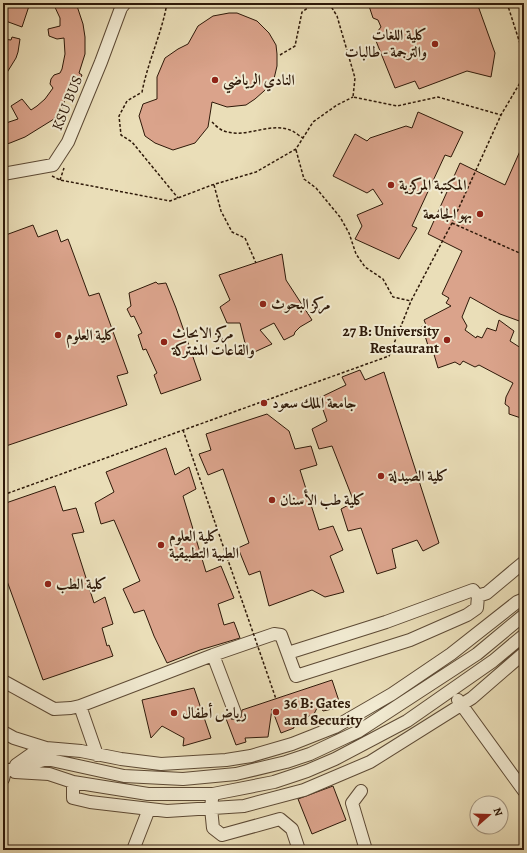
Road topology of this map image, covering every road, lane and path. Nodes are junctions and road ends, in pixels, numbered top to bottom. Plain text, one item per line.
1 (125, 3) edge
2 (167, 3) edge
3 (315, 3) edge
4 (329, 3) edge
5 (507, 3) edge
6 (280, 55) dead end
7 (524, 56) edge
8 (524, 76) edge
9 (353, 97) junction
10 (500, 115) junction
11 (212, 122) dead end
12 (303, 138) junction
13 (296, 149) junction
14 (3, 174) edge
15 (60, 180) dead end
16 (214, 185) junction
17 (178, 198) junction
18 (452, 223) junction
19 (524, 255) edge
20 (256, 263) dead end
21 (411, 301) junction
22 (182, 430) junction
23 (3, 495) edge
24 (524, 562) edge
25 (478, 596) junction
26 (522, 599) edge
27 (524, 615) edge
28 (524, 635) edge
29 (288, 653) junction
30 (524, 653) edge
31 (213, 655) junction
32 (3, 681) edge
33 (452, 690) junction
34 (276, 699) dead end
35 (461, 705) junction
36 (80, 706) junction
37 (235, 712) dead end
38 (3, 732) edge
39 (46, 748) junction
40 (98, 755) junction
41 (3, 772) edge
42 (73, 782) junction
43 (360, 791) dead end
44 (524, 791) edge
45 (212, 794) junction
46 (211, 808) junction
47 (148, 809) junction
48 (133, 850) edge
49 (299, 850) edge
50 (366, 850) edge

1 - 14 lane, KSU BUS
2 - 17 path
3 - 6 path
4 - 9 path
5 - 7 path
8 - 10 path
9 - 10 path
9 - 12 path
10 - 18 path
11 - 12 path
12 - 13 path
13 - 16 path
13 - 21 path
15 - 17 path
16 - 17 path
16 - 20 path
18 - 19 path
18 - 21 path
21 - 22 path
22 - 23 path
22 - 34 path, bridge
24 - 25 lane
25 - 29 lane
25 - 29 lane
26 - 40 lane
27 - 41 lane
28 - 33 lane
29 - 31 lane
30 - 35 lane
31 - 36 lane
31 - 37 lane
32 - 36 lane
33 - 35 lane
33 - 45 lane
35 - 44 lane
35 - 46 lane
36 - 40 lane
38 - 39 lane
39 - 40 lane
39 - 41 lane
41 - 42 lane
42 - 45 lane
42 - 47 lane
43 - 50 lane
45 - 46 lane
46 - 47 lane
46 - 49 lane
47 - 48 lane

